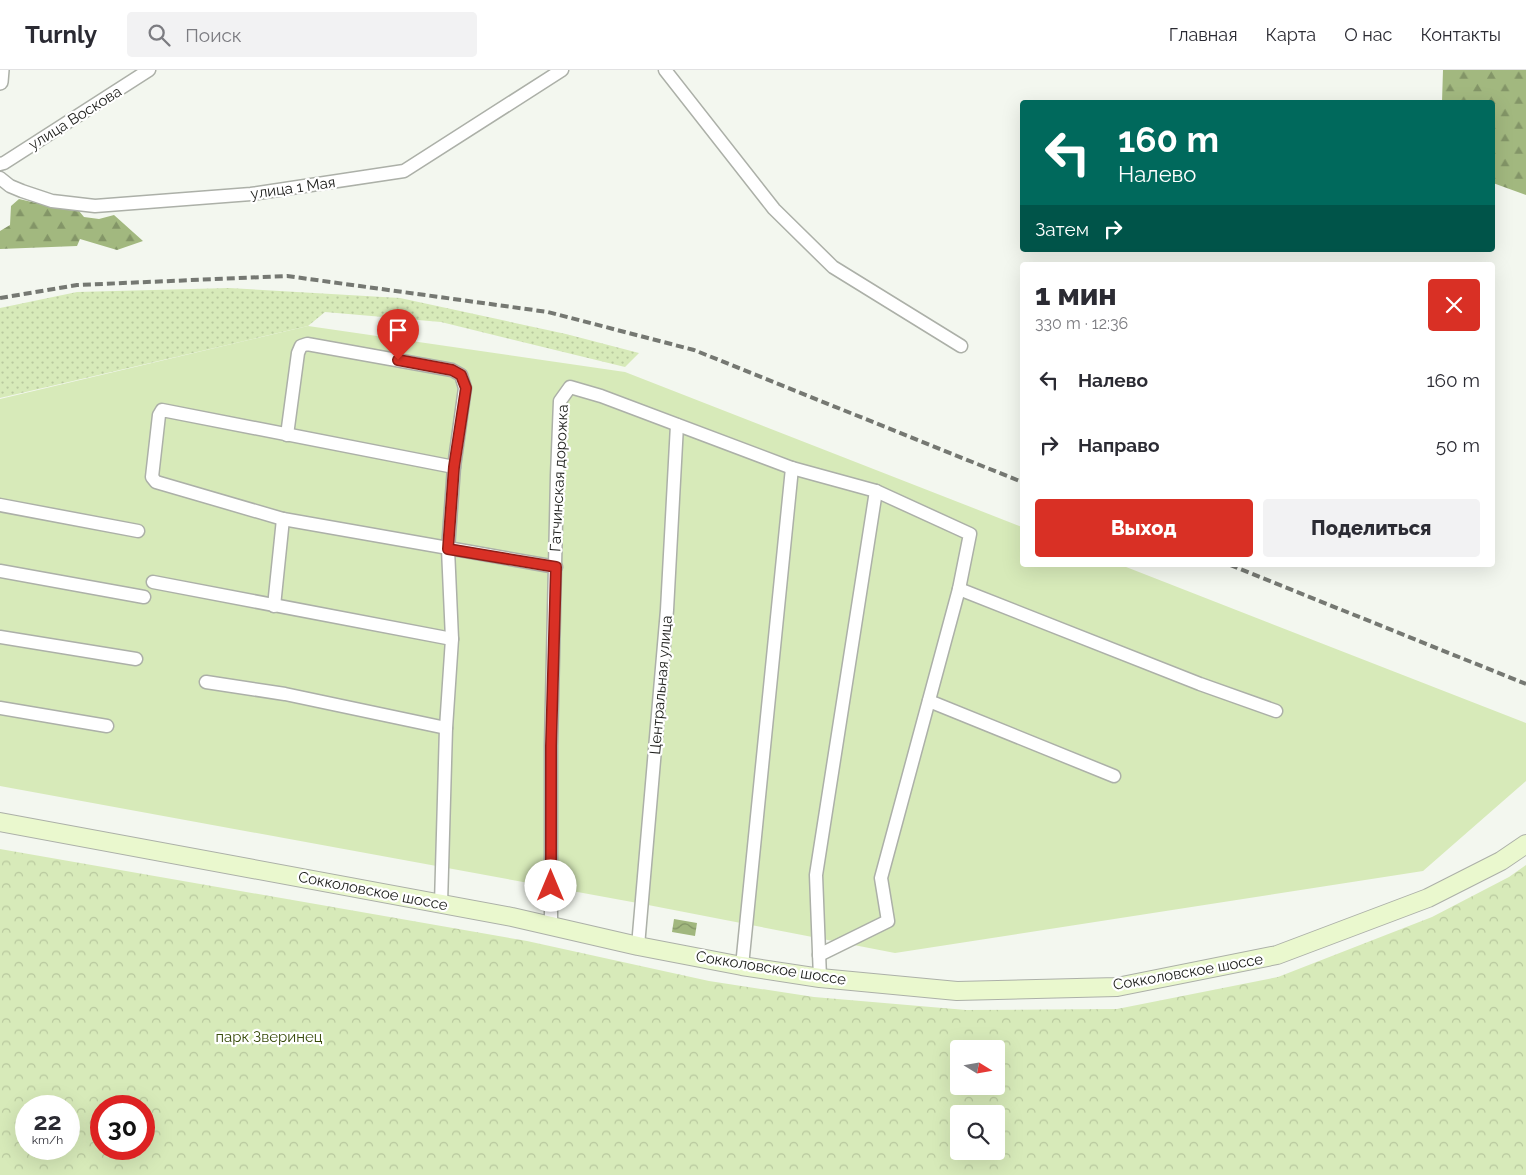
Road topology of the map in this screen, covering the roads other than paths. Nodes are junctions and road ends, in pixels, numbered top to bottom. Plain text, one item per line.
1 (1, 70) edge
2 (149, 70) edge
3 (562, 70) edge
4 (665, 70) edge
5 (0, 82) edge
6 (0, 164) edge
7 (0, 178) edge
8 (961, 346) dead end
9 (677, 425) junction
10 (287, 435) junction
11 (454, 467) junction
12 (792, 468) junction
13 (876, 492) junction
14 (0, 505) edge
15 (283, 519) junction
16 (138, 532) dead end
17 (448, 549) junction
18 (556, 567) junction
19 (0, 571) edge
20 (153, 582) dead end
21 (959, 589) junction
22 (144, 597) dead end
23 (274, 606) junction
24 (0, 637) edge
25 (452, 639) junction
26 (136, 658) dead end
27 (206, 682) dead end
28 (929, 701) junction
29 (0, 708) edge
30 (1276, 711) dead end
31 (107, 726) dead end
32 (446, 728) junction
33 (1114, 776) dead end
34 (0, 822) edge
35 (1526, 844) edge
36 (441, 904) junction
37 (551, 925) junction
38 (638, 946) junction
39 (820, 956) junction
40 (742, 966) junction
41 (820, 978) junction

1 - 5 street
2 - 6 street, улица Воскова
3 - 7 street, улица 1 Мая
4 - 8 street
9 - 12 street
9 - 18 street, Гатчинская дорожка
9 - 38 street, Центральная улица
10 - 11 street
10 - 11 street
10 - 15 street
11 - 17 street
12 - 13 street
12 - 40 street
13 - 21 street
13 - 39 street
14 - 16 street
15 - 17 street
15 - 23 street
17 - 18 street
17 - 25 street
18 - 37 street, Гатчинская дорожка
19 - 22 street
20 - 23 street
21 - 28 street
21 - 30 street
23 - 25 street
24 - 26 street
25 - 32 street
27 - 32 street
28 - 33 street
28 - 39 street
29 - 31 street
32 - 36 street
34 - 36 main road, Сокколовское шоссе
35 - 41 main road, Сокколовское шоссе
36 - 37 main road, Сокколовское шоссе
37 - 38 main road, Сокколовское шоссе
38 - 40 main road, Сокколовское шоссе
39 - 41 street
40 - 41 main road, Сокколовское шоссе

